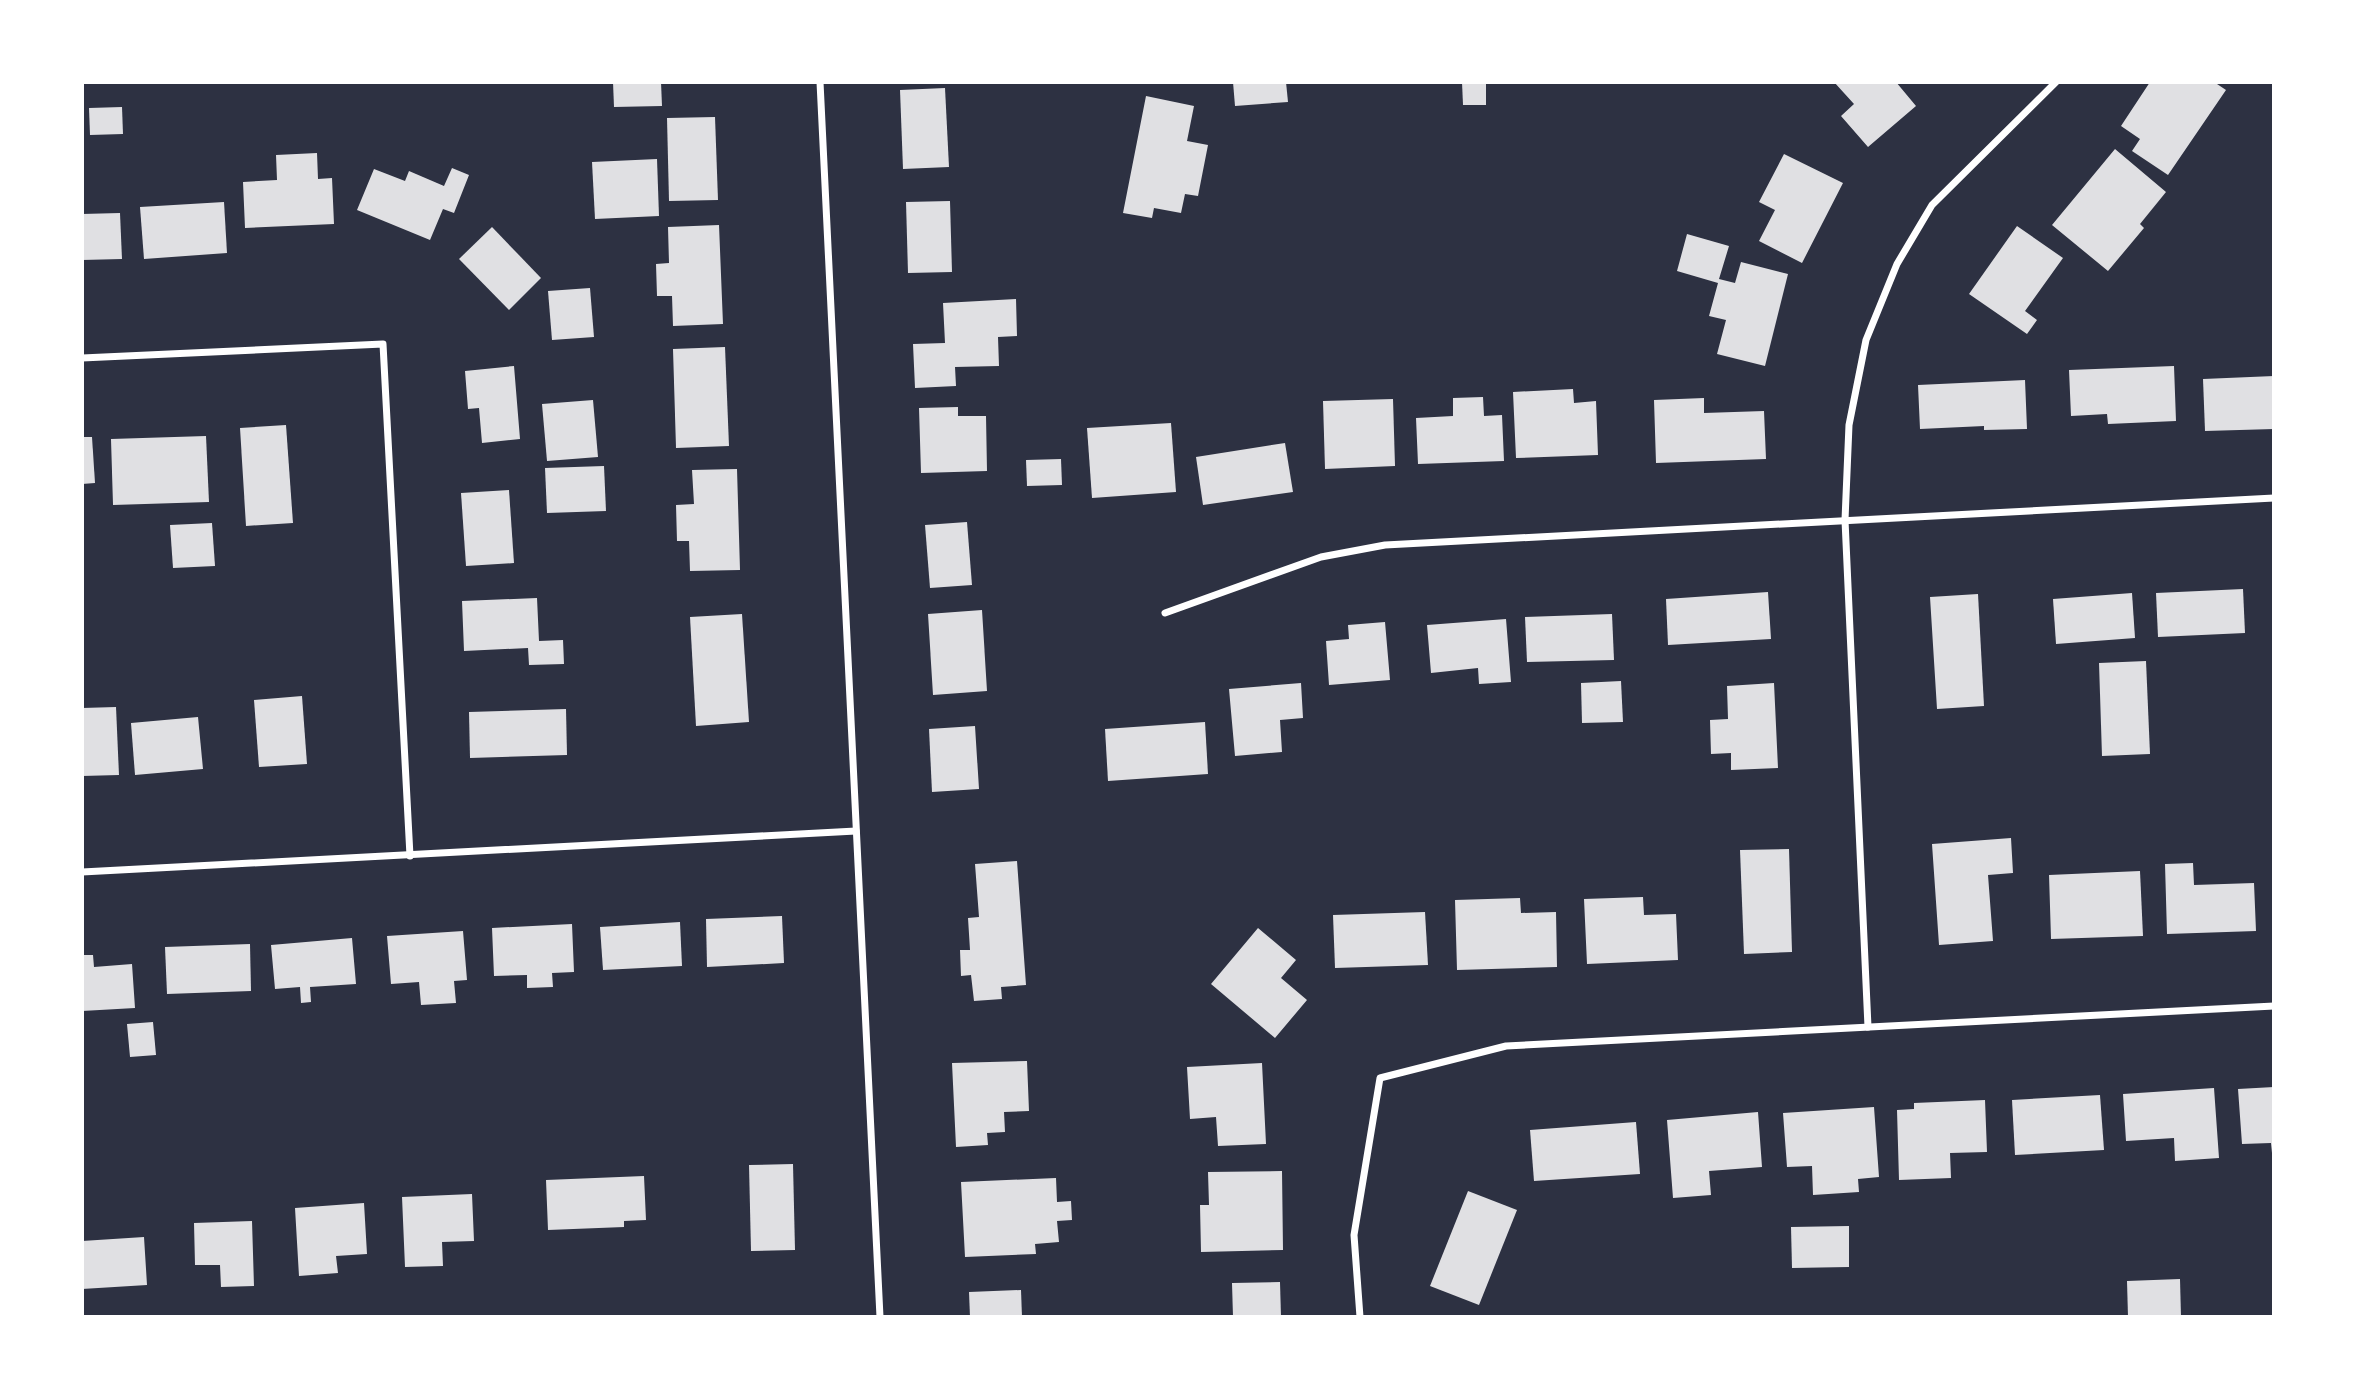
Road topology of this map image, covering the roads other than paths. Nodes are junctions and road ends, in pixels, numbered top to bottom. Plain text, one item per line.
1 (820, 82) edge
2 (2056, 82) edge
3 (82, 358) edge
4 (2274, 498) edge
5 (1845, 520) junction
6 (1165, 613) dead end
7 (856, 831) junction
8 (410, 856) junction
9 (82, 872) edge
10 (2274, 1006) edge
11 (1868, 1027) junction
12 (880, 1317) edge
13 (1360, 1317) edge

1 - 7 street
2 - 5 street
3 - 8 street
4 - 5 street
5 - 6 street
5 - 11 street
7 - 8 street
7 - 12 street
8 - 9 street
10 - 11 street
11 - 13 street

